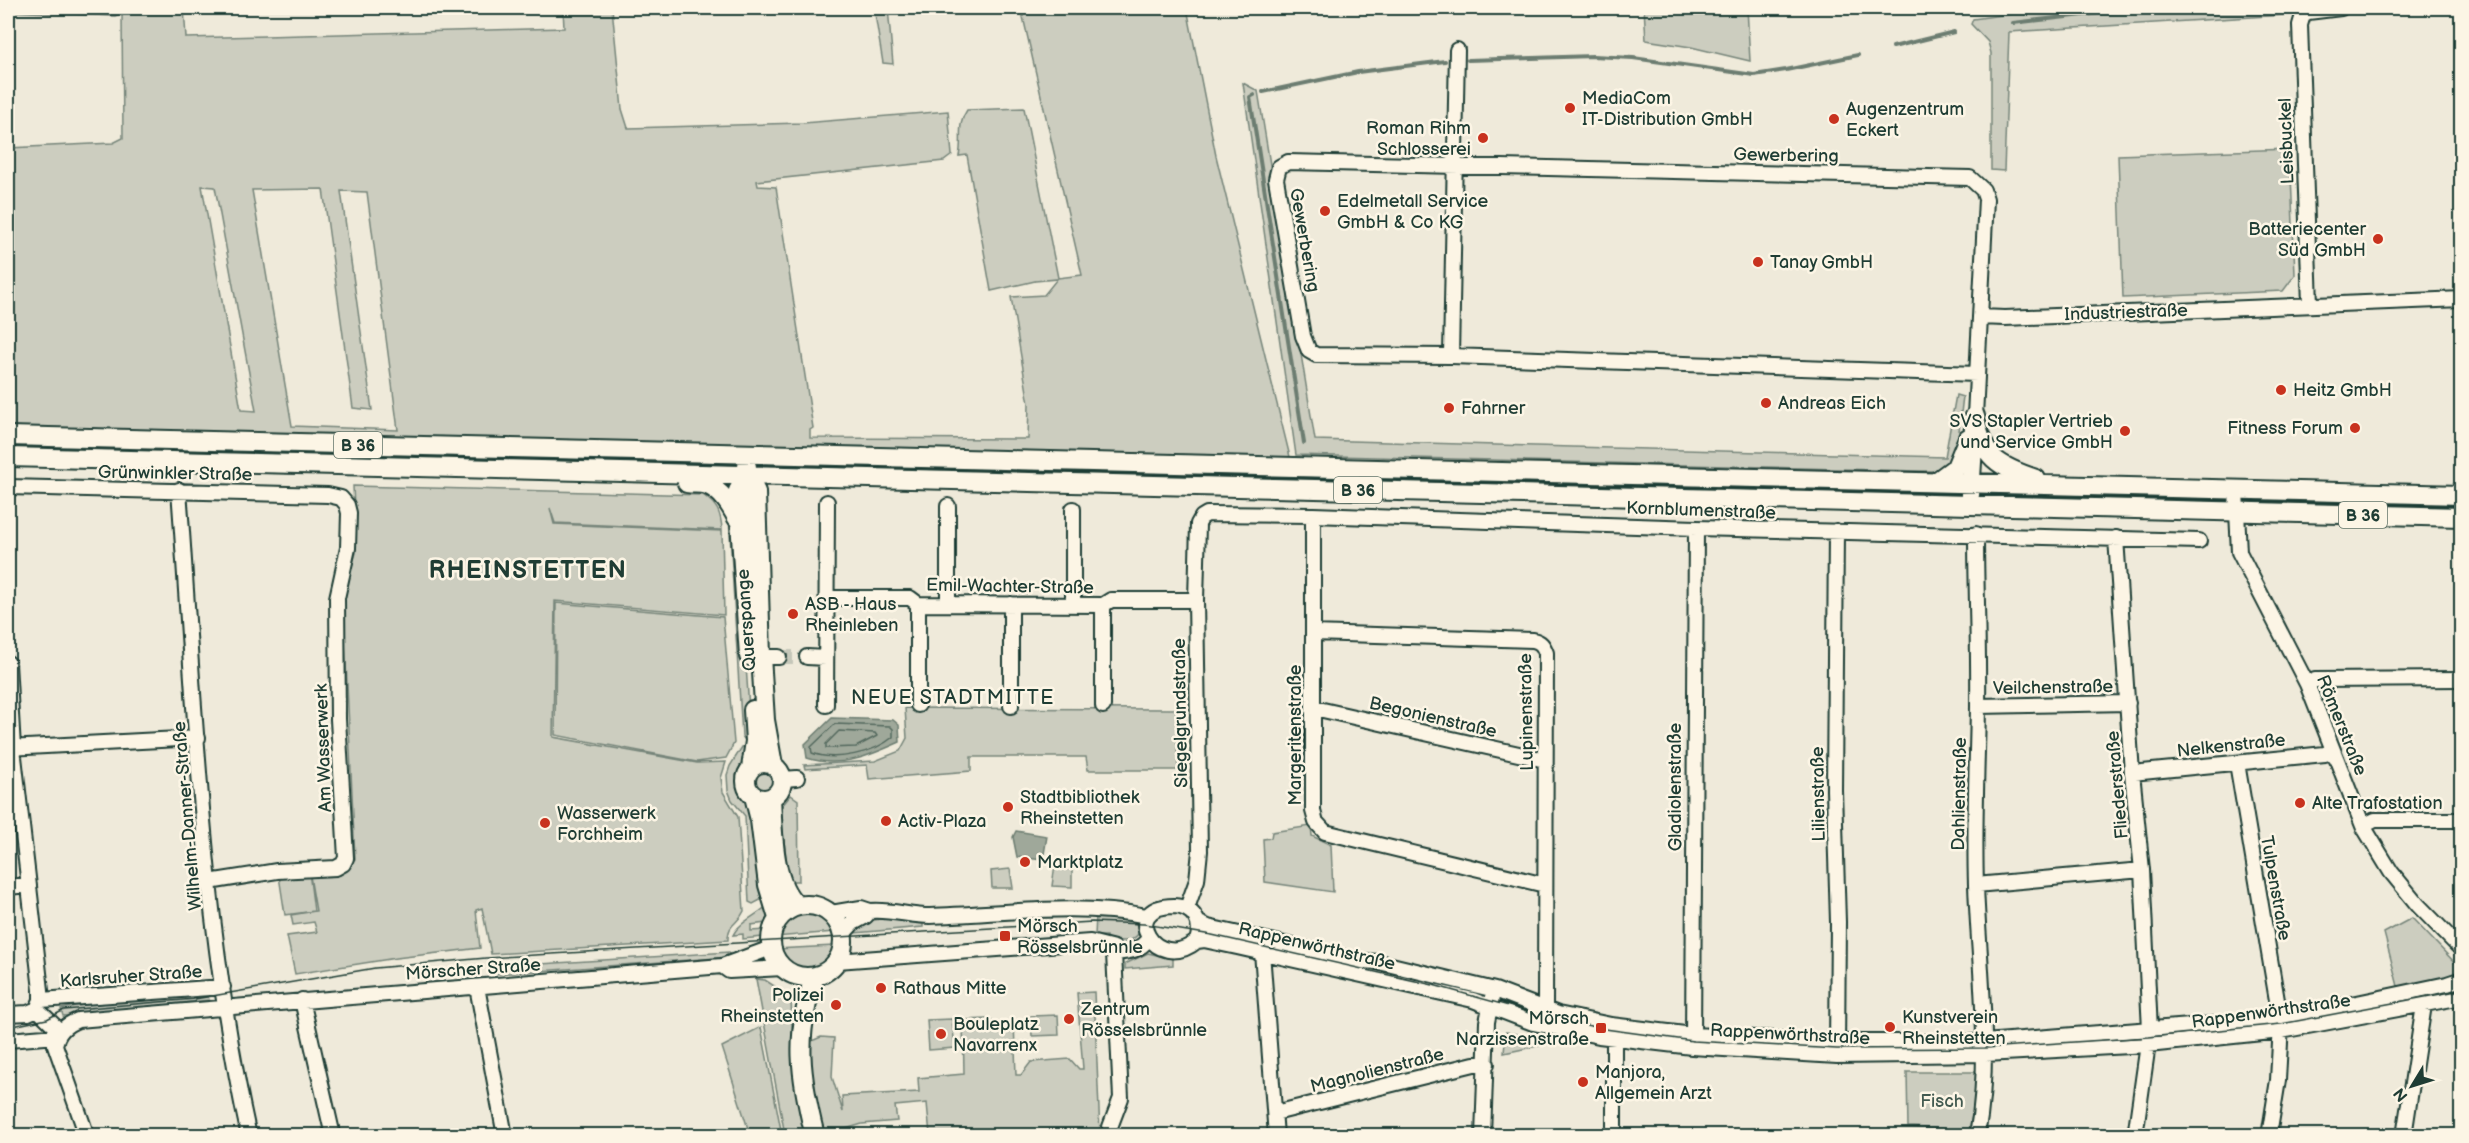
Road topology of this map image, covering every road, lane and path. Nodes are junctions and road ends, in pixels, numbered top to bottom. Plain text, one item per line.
1 (2341, 8) edge
2 (1457, 50) dead end
3 (1455, 166) junction
4 (2462, 299) edge
5 (2310, 304) junction
6 (1980, 317) junction
7 (1451, 356) junction
8 (1977, 374) junction
9 (1975, 416) junction
10 (8, 436) edge
11 (747, 454) junction
12 (8, 457) edge
13 (654, 472) junction
14 (747, 475) junction
15 (1937, 481) junction
16 (1970, 483) junction
17 (2054, 485) junction
18 (8, 487) edge
19 (178, 490) junction
20 (2236, 491) junction
21 (2462, 495) edge
22 (340, 498) joint
23 (827, 502) dead end
24 (948, 506) dead end
25 (1969, 506) junction
26 (1073, 509) dead end
27 (2238, 512) junction
28 (1313, 515) junction
29 (1202, 517) joint
30 (2462, 517) edge
31 (739, 521) junction
32 (1696, 528) junction
33 (1836, 531) junction
34 (1976, 534) junction
35 (2116, 538) junction
36 (2199, 541) dead end
37 (1196, 600) junction
38 (826, 603) junction
39 (918, 604) junction
40 (948, 604) junction
41 (1011, 604) junction
42 (1073, 605) junction
43 (1103, 605) junction
44 (1313, 633) junction
45 (755, 657) junction
46 (779, 657) tunnel mouth
47 (807, 657) tunnel mouth
48 (826, 658) junction
49 (8, 663) edge
50 (2462, 679) edge
51 (2307, 684) junction
52 (2128, 703) junction
53 (826, 705) dead end
54 (918, 705) dead end
55 (1011, 706) dead end
56 (1103, 706) dead end
57 (1978, 706) junction
58 (1314, 708) junction
59 (198, 738) junction
60 (10, 748) edge
61 (2333, 750) junction
62 (1545, 760) junction
63 (2236, 763) junction
64 (751, 768) junction
65 (2132, 773) junction
66 (784, 774) junction
67 (763, 797) junction
68 (2462, 820) edge
69 (2363, 826) junction
70 (2142, 870) junction
71 (209, 882) junction
72 (28, 885) junction
73 (1545, 885) junction
74 (1976, 885) junction
75 (8, 887) edge
76 (797, 905) junction
77 (1187, 908) junction
78 (870, 911) junction
79 (831, 913) junction
80 (1148, 916) junction
81 (778, 918) junction
82 (1199, 923) junction
83 (843, 934) junction
84 (1149, 938) junction
85 (1197, 941) junction
86 (771, 948) junction
87 (2462, 950) edge
88 (1262, 952) junction
89 (1114, 953) junction
90 (837, 961) junction
91 (722, 966) junction
92 (788, 971) junction
93 (815, 976) junction
94 (2462, 979) edge
95 (223, 987) junction
96 (477, 987) junction
97 (1494, 990) junction
98 (2462, 997) edge
99 (302, 1000) junction
100 (39, 1005) junction
101 (2424, 1005) junction
102 (1490, 1006) junction
103 (226, 1007) junction
104 (1545, 1010) junction
105 (8, 1014) edge
106 (802, 1018) junction
107 (2281, 1025) junction
108 (2150, 1030) junction
109 (59, 1034) junction
110 (1614, 1038) junction
111 (8, 1040) edge
112 (1693, 1041) junction
113 (2148, 1045) junction
114 (1984, 1048) junction
115 (1837, 1049) junction
116 (1487, 1064) junction
117 (1275, 1113) junction
118 (1110, 1135) edge
119 (87, 1136) edge
120 (249, 1136) edge
121 (333, 1136) edge
122 (505, 1136) edge
123 (815, 1136) edge
124 (1102, 1136) edge
125 (1276, 1136) edge
126 (1483, 1136) edge
127 (1614, 1136) edge
128 (1977, 1136) edge
129 (2135, 1136) edge
130 (2269, 1136) edge
131 (2404, 1136) edge

1 - 5 street, Leisbuckel
2 - 3 street
3 - 6 street, Gewerbering
3 - 7 street
3 - 7 street, Gewerbering
4 - 5 street, Industriestraße
5 - 6 street, Industriestraße
6 - 8 street
7 - 8 street, Gewerbering
8 - 9 street
9 - 15 main road
9 - 16 main road
9 - 17 main road
10 - 11 main road, B 36
11 - 14 main road, Querspange
11 - 15 main road, B 36
12 - 13 main road, B 36
13 - 14 main road, B 36
13 - 31 main road
14 - 25 main road, B 36
14 - 31 main road, Querspange
14 - 45 main road, Querspange
15 - 16 main road, B 36
16 - 17 main road, B 36
16 - 25 main road
17 - 20 main road, B 36
18 - 19 street, Grünwinkler Straße
19 - 22 street, Grünwinkler Straße
19 - 59 street, Wilhelm-Danner-Straße
20 - 21 main road, B 36
20 - 27 street, Römerstraße
22 - 71 street, Am Wasserwerk
23 - 38 street
24 - 40 street
25 - 27 main road, B 36
26 - 42 street
27 - 30 main road, B 36
27 - 51 street, Römerstraße
28 - 29 street, Kornblumenstraße
28 - 32 street, Kornblumenstraße
28 - 44 street, Margeritenstraße
29 - 37 street, Siegelgrundstraße
31 - 45 main road, Querspange
32 - 33 street, Kornblumenstraße
32 - 112 street, Gladiolenstraße
33 - 34 street, Kornblumenstraße
33 - 115 street, Lilienstraße
34 - 35 street, Kornblumenstraße
34 - 57 street, Dahlienstraße
35 - 36 street, Kornblumenstraße
35 - 52 street, Fliederstraße
37 - 43 street, Emil-Wachter-Straße
37 - 77 street, Siegelgrundstraße
38 - 39 street, Emil-Wachter-Straße
38 - 48 street
39 - 40 street, Emil-Wachter-Straße
39 - 54 street
40 - 41 street, Emil-Wachter-Straße
41 - 42 street, Emil-Wachter-Straße
41 - 55 street
42 - 43 street, Emil-Wachter-Straße
43 - 56 street
44 - 58 street, Margeritenstraße
44 - 62 street, Lupinenstraße
45 - 46 street
45 - 64 main road, Querspange
45 - 66 main road, Querspange
47 - 48 street
48 - 53 street
49 - 60 street
50 - 51 street
51 - 61 street, Römerstraße
52 - 57 street, Veilchenstraße
52 - 65 street, Fliederstraße
57 - 74 street, Dahlienstraße
58 - 62 street, Begonienstraße
58 - 73 street, Margeritenstraße
59 - 60 street
59 - 71 street, Wilhelm-Danner-Straße
60 - 72 street
61 - 63 street, Nelkenstraße
61 - 69 street, Römerstraße
62 - 73 street, Lupinenstraße
63 - 65 street, Nelkenstraße
63 - 107 street, Tulpenstraße
64 - 66 main road
64 - 67 main road
65 - 70 street, Fliederstraße
66 - 67 main road
67 - 76 main road
67 - 81 main road
68 - 69 street
69 - 87 street, Römerstraße
70 - 74 street
70 - 108 street, Fliederstraße
71 - 95 street, Wilhelm-Danner-Straße
72 - 75 street
72 - 100 street
73 - 104 street, Lupinenstraße
74 - 114 street, Dahlienstraße
76 - 79 main road
76 - 81 main road
77 - 80 street
77 - 82 street
78 - 79 street
78 - 80 street
78 - 83 street
79 - 83 main road
80 - 84 street
81 - 86 main road
82 - 85 street
82 - 97 street, Rappenwörthstraße
83 - 90 main road
84 - 85 street
84 - 89 street
85 - 88 street, Rappenwörthstraße
86 - 91 street, Mörscher Straße
86 - 92 main road
88 - 102 street, Rappenwörthstraße
88 - 117 street
89 - 90 street
89 - 118 street
90 - 93 main road
91 - 92 street, Mörscher Straße
91 - 96 street, Mörscher Straße
92 - 93 main road
92 - 106 main road
93 - 106 main road
94 - 107 street, Rappenwörthstraße
95 - 100 street, Karlsruher Straße
95 - 103 street, Wilhelm-Danner-Straße
96 - 99 street, Mörscher Straße
96 - 122 street
97 - 102 street
97 - 104 street, Rappenwörthstraße
98 - 101 street, Rappenwörthstraße
99 - 103 street, Mörscher Straße
99 - 121 street
100 - 105 street, Karlsruher Straße
100 - 109 street
101 - 107 street, Rappenwörthstraße
101 - 131 street
102 - 110 street, Rappenwörthstraße
102 - 116 street
103 - 109 street
103 - 120 street, Wilhelm-Danner-Straße
104 - 112 street, Rappenwörthstraße
106 - 123 main road
107 - 108 street, Rappenwörthstraße
107 - 113 street, Rappenwörthstraße
107 - 130 street, Tulpenstraße
108 - 113 street, Fliederstraße
108 - 114 street, Rappenwörthstraße
109 - 111 street
109 - 119 street
110 - 112 street, Rappenwörthstraße
110 - 127 street
112 - 115 street, Rappenwörthstraße
113 - 114 street, Rappenwörthstraße
113 - 129 street, Fliederstraße
114 - 115 street, Rappenwörthstraße
114 - 128 street, Dahlienstraße
116 - 117 street, Magnolienstraße
116 - 126 street
117 - 125 street
118 - 124 street

